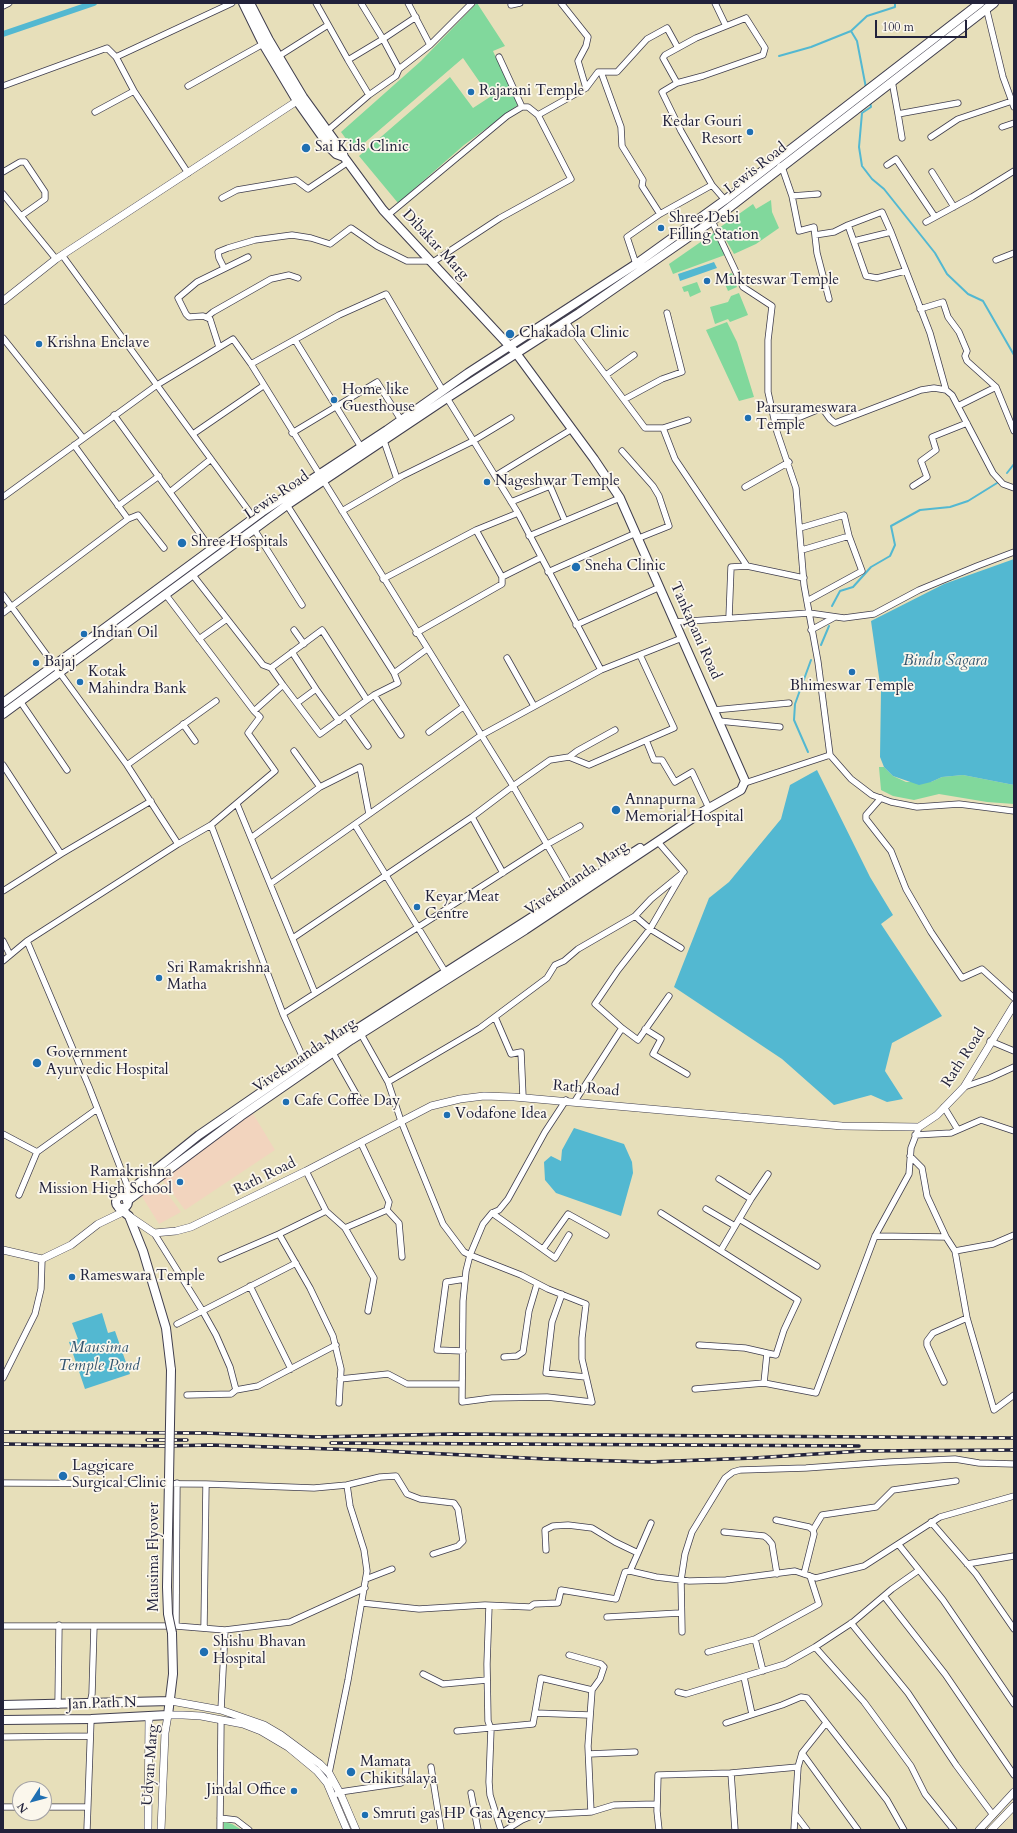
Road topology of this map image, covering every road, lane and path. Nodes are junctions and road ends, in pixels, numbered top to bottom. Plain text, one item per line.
1 (9, 3) edge
2 (232, 3) edge
3 (243, 3) edge
4 (250, 3) edge
5 (316, 3) edge
6 (362, 3) edge
7 (408, 3) edge
8 (472, 3) edge
9 (520, 3) edge
10 (561, 3) edge
11 (715, 3) edge
12 (994, 3) edge
13 (511, 5) dead end
14 (983, 5) edge
15 (3, 6) edge
16 (416, 17) junction
17 (328, 25) junction
18 (726, 26) junction
19 (383, 39) junction
20 (934, 43) junction
21 (263, 44) junction
22 (430, 45) junction
23 (678, 48) junction
24 (279, 56) junction
25 (499, 56) dead end
26 (116, 57) junction
27 (348, 60) junction
28 (399, 69) junction
29 (601, 72) junction
30 (892, 81) junction
31 (677, 82) junction
32 (3, 86) edge
33 (188, 86) dead end
34 (586, 88) junction
35 (134, 91) junction
36 (872, 91) junction
37 (369, 95) junction
38 (297, 101) junction
39 (958, 102) dead end
40 (856, 104) junction
41 (1013, 104) edge
42 (522, 107) junction
43 (95, 112) dead end
44 (898, 114) junction
45 (538, 115) junction
46 (1014, 122) edge
47 (1002, 128) dead end
48 (327, 131) junction
49 (931, 137) dead end
50 (902, 138) dead end
51 (346, 160) junction
52 (773, 163) junction
53 (887, 165) dead end
54 (782, 168) junction
55 (1014, 171) edge
56 (3, 172) edge
57 (932, 172) dead end
58 (188, 173) junction
59 (712, 185) junction
60 (3, 194) edge
61 (818, 194) dead end
62 (792, 196) junction
63 (222, 198) dead end
64 (725, 200) junction
65 (954, 207) junction
66 (660, 214) junction
67 (21, 216) junction
68 (388, 216) junction
69 (935, 217) junction
70 (712, 220) junction
71 (926, 222) dead end
72 (848, 225) junction
73 (891, 232) junction
74 (815, 235) junction
75 (854, 241) junction
76 (1014, 253) edge
77 (62, 255) junction
78 (248, 257) dead end
79 (56, 259) junction
80 (996, 260) dead end
81 (432, 262) junction
82 (636, 264) junction
83 (224, 268) junction
84 (905, 271) junction
85 (298, 278) dead end
86 (829, 299) dead end
87 (3, 301) edge
88 (920, 309) junction
89 (667, 313) dead end
90 (207, 317) junction
91 (565, 321) junction
92 (3, 338) edge
93 (295, 340) junction
94 (219, 347) junction
95 (513, 350) junction
96 (634, 355) dead end
97 (251, 364) junction
98 (606, 375) junction
99 (157, 384) junction
100 (263, 386) junction
101 (996, 387) junction
102 (946, 390) junction
103 (445, 394) junction
104 (625, 399) junction
105 (958, 406) junction
106 (336, 407) junction
107 (114, 415) junction
108 (774, 416) junction
109 (511, 418) dead end
110 (401, 420) junction
111 (688, 420) dead end
112 (967, 423) junction
113 (663, 428) junction
114 (572, 429) junction
115 (1014, 432) edge
116 (292, 433) junction
117 (193, 434) junction
118 (83, 438) junction
119 (384, 441) junction
120 (473, 441) junction
121 (74, 445) junction
122 (361, 447) junction
123 (622, 451) dead end
124 (211, 459) junction
125 (789, 462) junction
126 (159, 476) junction
127 (495, 476) junction
128 (320, 479) junction
129 (398, 479) junction
130 (913, 486) dead end
131 (745, 487) dead end
132 (1014, 488) edge
133 (170, 492) junction
134 (3, 497) edge
135 (620, 498) junction
136 (511, 502) junction
137 (287, 505) junction
138 (118, 506) junction
139 (342, 511) junction
140 (518, 514) junction
141 (254, 518) junction
142 (128, 519) junction
143 (565, 521) junction
144 (800, 528) junction
145 (254, 529) junction
146 (476, 530) junction
147 (638, 535) junction
148 (529, 536) junction
149 (850, 536) junction
150 (164, 548) dead end
151 (211, 549) junction
152 (802, 550) junction
153 (1014, 552) edge
154 (540, 558) junction
155 (747, 566) junction
156 (548, 572) junction
157 (192, 574) junction
158 (502, 577) junction
159 (804, 578) junction
160 (383, 579) junction
161 (660, 587) junction
162 (3, 595) edge
163 (166, 596) junction
164 (807, 601) junction
165 (302, 605) dead end
166 (12, 607) junction
167 (3, 613) edge
168 (809, 613) junction
169 (836, 617) junction
170 (729, 618) junction
171 (227, 619) junction
172 (675, 622) junction
173 (576, 625) junction
174 (294, 630) dead end
175 (812, 630) junction
176 (416, 633) junction
177 (682, 638) junction
178 (199, 639) junction
179 (304, 644) junction
180 (426, 649) junction
181 (292, 652) junction
182 (640, 655) junction
183 (507, 658) dead end
184 (55, 665) junction
185 (271, 668) junction
186 (601, 670) junction
187 (60, 672) junction
188 (394, 673) junction
189 (284, 685) junction
190 (316, 690) junction
191 (374, 695) junction
192 (216, 700) dead end
193 (367, 700) junction
194 (20, 701) junction
195 (3, 703) edge
196 (297, 703) junction
197 (789, 703) dead end
198 (534, 706) junction
199 (463, 707) junction
200 (714, 710) junction
201 (254, 711) junction
202 (3, 714) edge
203 (346, 715) junction
204 (339, 721) junction
205 (719, 721) junction
206 (183, 724) junction
207 (780, 728) dead end
208 (615, 730) dead end
209 (429, 732) dead end
210 (401, 735) dead end
211 (480, 736) junction
212 (646, 740) junction
213 (195, 741) dead end
214 (368, 746) dead end
215 (294, 751) dead end
216 (830, 755) junction
217 (569, 757) junction
218 (3, 765) edge
219 (127, 765) junction
220 (67, 770) dead end
221 (744, 784) junction
222 (513, 786) junction
223 (320, 787) junction
224 (881, 798) junction
225 (151, 801) junction
226 (237, 804) junction
227 (707, 804) junction
228 (1014, 811) edge
229 (369, 814) junction
230 (472, 817) junction
231 (355, 824) junction
232 (211, 825) junction
233 (580, 826) dead end
234 (251, 838) junction
235 (658, 842) junction
236 (178, 844) junction
237 (546, 845) junction
238 (61, 854) junction
239 (684, 872) junction
240 (503, 873) junction
241 (606, 873) junction
242 (386, 875) junction
243 (270, 884) junction
244 (3, 891) edge
245 (574, 891) junction
246 (635, 916) junction
247 (418, 927) junction
248 (650, 929) junction
249 (293, 938) junction
250 (3, 940) edge
251 (27, 941) junction
252 (681, 948) dead end
253 (10, 955) junction
254 (3, 961) edge
255 (446, 973) junction
256 (315, 993) junction
257 (669, 996) dead end
258 (1014, 998) edge
259 (409, 1000) junction
260 (1014, 1005) edge
261 (283, 1014) junction
262 (495, 1017) junction
263 (622, 1028) junction
264 (645, 1029) junction
265 (361, 1034) junction
266 (990, 1041) junction
267 (1014, 1052) edge
268 (333, 1053) junction
269 (305, 1062) junction
270 (1014, 1068) edge
271 (687, 1074) dead end
272 (388, 1082) junction
273 (964, 1087) junction
274 (523, 1097) junction
275 (359, 1099) dead end
276 (566, 1100) junction
277 (575, 1101) junction
278 (944, 1107) junction
279 (97, 1109) junction
280 (401, 1120) junction
281 (919, 1127) junction
282 (958, 1130) junction
283 (1014, 1131) edge
284 (3, 1134) edge
285 (915, 1136) junction
286 (361, 1143) junction
287 (37, 1152) junction
288 (910, 1156) junction
289 (306, 1171) junction
290 (768, 1174) dead end
291 (719, 1179) dead end
292 (18, 1195) dead end
293 (127, 1195) junction
294 (751, 1199) junction
295 (706, 1209) dead end
296 (387, 1210) junction
297 (326, 1211) junction
298 (124, 1212) junction
299 (492, 1213) junction
300 (661, 1213) dead end
301 (740, 1219) junction
302 (735, 1226) junction
303 (345, 1228) junction
304 (154, 1233) junction
305 (279, 1234) junction
306 (570, 1235) dead end
307 (606, 1235) dead end
308 (1014, 1235) edge
309 (875, 1236) junction
310 (946, 1238) junction
311 (543, 1249) junction
312 (3, 1250) edge
313 (721, 1250) junction
314 (954, 1251) junction
315 (470, 1256) junction
316 (402, 1257) dead end
317 (42, 1259) junction
318 (221, 1260) dead end
319 (296, 1263) junction
320 (817, 1266) dead end
321 (465, 1279) junction
322 (537, 1284) junction
323 (250, 1286) junction
324 (562, 1294) junction
325 (202, 1310) junction
326 (368, 1311) dead end
327 (967, 1318) junction
328 (177, 1324) dead end
329 (336, 1345) junction
330 (699, 1345) dead end
331 (463, 1351) junction
332 (767, 1353) junction
333 (504, 1357) dead end
334 (291, 1369) junction
335 (586, 1377) junction
336 (3, 1378) edge
337 (340, 1380) junction
338 (944, 1382) dead end
339 (764, 1383) junction
340 (462, 1384) junction
341 (695, 1389) dead end
342 (236, 1390) junction
343 (187, 1395) dead end
344 (1014, 1395) edge
345 (339, 1403) dead end
346 (1014, 1464) edge
347 (956, 1481) dead end
348 (3, 1483) edge
349 (177, 1484) junction
350 (206, 1484) junction
351 (347, 1485) junction
352 (1014, 1496) edge
353 (776, 1520) dead end
354 (931, 1522) junction
355 (651, 1523) dead end
356 (813, 1530) junction
357 (724, 1532) dead end
358 (899, 1545) junction
359 (546, 1550) dead end
360 (638, 1553) junction
361 (433, 1554) dead end
362 (1014, 1556) edge
363 (967, 1564) junction
364 (392, 1568) dead end
365 (919, 1570) junction
366 (630, 1571) junction
367 (777, 1574) junction
368 (804, 1574) junction
369 (810, 1576) junction
370 (366, 1579) junction
371 (681, 1580) junction
372 (365, 1588) junction
373 (884, 1596) junction
374 (362, 1604) junction
375 (489, 1606) junction
376 (680, 1613) junction
377 (607, 1616) dead end
378 (851, 1623) junction
379 (59, 1625) junction
380 (3, 1626) edge
381 (94, 1626) junction
382 (204, 1627) junction
383 (1014, 1629) edge
384 (174, 1630) junction
385 (225, 1630) junction
386 (682, 1632) dead end
387 (755, 1639) junction
388 (815, 1647) junction
389 (708, 1652) dead end
390 (569, 1655) dead end
391 (763, 1671) junction
392 (173, 1674) joint
393 (423, 1674) dead end
394 (744, 1677) junction
395 (487, 1680) junction
396 (592, 1690) junction
397 (678, 1692) dead end
398 (171, 1701) junction
399 (149, 1702) junction
400 (90, 1703) junction
401 (1014, 1704) edge
402 (3, 1705) edge
403 (58, 1705) junction
404 (221, 1710) junction
405 (535, 1713) junction
406 (752, 1714) junction
407 (168, 1715) junction
408 (149, 1716) junction
409 (589, 1716) junction
410 (91, 1719) junction
411 (3, 1720) edge
412 (221, 1720) junction
413 (726, 1723) dead end
414 (826, 1723) junction
415 (491, 1729) junction
416 (457, 1731) dead end
417 (90, 1736) junction
418 (3, 1737) edge
419 (634, 1752) dead end
420 (802, 1753) junction
421 (589, 1754) junction
422 (406, 1766) dead end
423 (431, 1767) dead end
424 (798, 1767) junction
425 (329, 1773) junction
426 (731, 1773) junction
427 (1014, 1775) edge
428 (1014, 1792) edge
429 (471, 1793) dead end
430 (337, 1794) junction
431 (657, 1804) junction
432 (1014, 1806) edge
433 (52, 1807) edge
434 (87, 1807) junction
435 (591, 1812) junction
436 (795, 1814) junction
437 (993, 1815) junction
438 (220, 1818) junction
439 (87, 1830) edge
440 (148, 1830) edge
441 (161, 1830) edge
442 (220, 1830) edge
443 (249, 1830) edge
444 (347, 1830) edge
445 (356, 1830) edge
446 (441, 1830) edge
447 (478, 1830) edge
448 (501, 1830) edge
449 (506, 1830) edge
450 (659, 1830) edge
451 (735, 1830) edge
452 (794, 1830) edge
453 (807, 1830) edge
454 (858, 1830) edge
455 (904, 1830) edge
456 (954, 1830) edge
457 (979, 1830) edge
458 (991, 1830) edge

1 - 15 street
2 - 26 street
3 - 21 main road, Dibakar Marg
4 - 24 main road, Dibakar Marg
5 - 17 street
6 - 19 street
7 - 16 street
8 - 22 street
9 - 13 street
10 - 34 street
11 - 18 street
12 - 14 main road, Lewis Road
14 - 20 main road, Lewis Road
14 - 41 street
16 - 19 street
16 - 22 street
17 - 24 street
17 - 27 street
18 - 23 street
18 - 31 street
19 - 27 street
19 - 28 street
20 - 30 main road, Lewis Road
20 - 36 main road, Lewis Road
21 - 33 street
21 - 38 main road, Dibakar Marg
22 - 28 street
23 - 29 street
23 - 31 street
24 - 48 main road, Dibakar Marg
25 - 42 street
26 - 32 street
26 - 35 street
27 - 37 street
28 - 37 street
29 - 34 street
29 - 66 street
30 - 36 main road, Lewis Road
30 - 44 street
31 - 59 street
34 - 45 street
35 - 43 street
35 - 58 street
36 - 40 main road, Lewis Road
37 - 48 street
38 - 51 main road, Dibakar Marg
38 - 58 street
39 - 44 street
40 - 52 main road, Lewis Road
40 - 54 main road, Lewis Road
41 - 49 street
42 - 45 street
42 - 68 street
44 - 50 street
45 - 81 street
46 - 47 street
48 - 51 main road, Dibakar Marg
51 - 63 street
51 - 68 main road, Dibakar Marg
52 - 54 street
52 - 64 main road, Lewis Road
53 - 69 street
54 - 62 street
54 - 70 main road, Lewis Road
55 - 65 street
56 - 67 street
57 - 65 street
58 - 77 street
59 - 64 street
59 - 66 street
60 - 67 street
61 - 62 street
62 - 74 street
64 - 82 main road, Lewis Road
65 - 69 street
66 - 82 street
67 - 79 street
68 - 81 main road, Dibakar Marg
69 - 71 street
70 - 91 main road, Lewis Road
70 - 108 street
72 - 73 street
72 - 74 street
72 - 75 street
73 - 75 street
73 - 84 street
74 - 86 street
75 - 84 street
76 - 80 street
77 - 79 street
77 - 99 street
78 - 83 street
79 - 87 street
81 - 83 street
81 - 95 main road, Dibakar Marg
82 - 95 main road, Lewis Road
83 - 90 street
84 - 88 street
85 - 90 street
88 - 101 street
88 - 102 street
89 - 104 street
90 - 94 street
91 - 95 main road, Lewis Road
91 - 98 street
92 - 118 street
93 - 97 street
93 - 103 street
93 - 106 street
94 - 97 street
94 - 99 street
95 - 103 main road, Lewis Road
95 - 114 main road, Tankapani Road
96 - 98 street
97 - 100 street
98 - 104 street
99 - 107 street
99 - 117 street
100 - 116 street
100 - 117 street
101 - 105 street
101 - 115 street
102 - 105 street
102 - 108 street
103 - 110 main road, Lewis Road
103 - 119 main road, Lewis Road
103 - 120 street
104 - 113 street
105 - 112 street
106 - 110 street
106 - 116 street
106 - 122 street
107 - 118 street
107 - 126 street
108 - 125 street
109 - 120 street
110 - 122 main road, Lewis Road
111 - 113 street
112 - 130 street
112 - 132 street
113 - 155 street
114 - 127 street
114 - 135 main road, Tankapani Road
116 - 128 street
117 - 124 street
118 - 121 street
119 - 128 main road, Lewis Road
119 - 129 street
120 - 127 street
120 - 129 street
121 - 134 street
121 - 138 street
122 - 128 main road, Lewis Road
123 - 147 street
124 - 133 street
124 - 141 street
125 - 131 street
125 - 144 street
126 - 133 street
126 - 138 street
127 - 136 street
128 - 137 main road, Lewis Road
128 - 139 street
128 - 141 main road, Lewis Road
129 - 139 street
133 - 151 street
135 - 143 street
135 - 147 main road, Tankapani Road
136 - 140 street
136 - 143 street
137 - 145 main road, Lewis Road
137 - 188 street
138 - 142 street
139 - 160 street
140 - 146 street
140 - 148 street
141 - 151 main road, Lewis Road
142 - 150 street
142 - 166 street
143 - 148 street
144 - 149 street
144 - 152 street
145 - 157 main road, Lewis Road
145 - 165 street
146 - 158 street
146 - 160 street
147 - 156 street
147 - 161 main road, Tankapani Road
148 - 154 street
149 - 152 street
149 - 164 street
151 - 184 main road, Lewis Road
152 - 159 street
153 - 169 street
154 - 156 street
154 - 158 street
155 - 159 street
155 - 170 street
156 - 173 street
157 - 163 main road, Lewis Road
157 - 171 street
158 - 176 street
159 - 164 street
160 - 176 street
161 - 172 main road, Tankapani Road
161 - 173 street
162 - 166 street
163 - 178 street
163 - 187 main road, Lewis Road
164 - 168 street
166 - 167 street
166 - 184 street
168 - 169 street
168 - 170 street
168 - 175 street
169 - 175 street
170 - 172 street
171 - 178 street
171 - 185 street
172 - 177 main road, Tankapani Road
173 - 186 street
174 - 179 street
175 - 216 street
176 - 180 street
177 - 182 street
177 - 200 main road, Tankapani Road
178 - 201 street
179 - 181 street
179 - 193 street
180 - 188 street
180 - 199 street
181 - 185 street
181 - 190 street
182 - 186 street
182 - 212 street
183 - 198 street
184 - 187 street
184 - 195 main road, Lewis Road
185 - 189 street
186 - 198 street
187 - 194 main road, Lewis Road
187 - 219 street
188 - 191 street
189 - 196 street
189 - 201 street
190 - 196 street
190 - 204 street
191 - 193 street
191 - 210 street
192 - 206 street
193 - 203 street
194 - 202 main road, Lewis Road
194 - 220 street
196 - 204 street
197 - 200 street
198 - 211 street
199 - 209 street
199 - 211 street
200 - 205 main road, Tankapani Road
201 - 226 street
203 - 204 street
203 - 214 street
205 - 207 street
205 - 221 main road, Tankapani Road
206 - 213 street
206 - 219 street
208 - 217 street
211 - 222 street
211 - 229 street
212 - 217 street
212 - 227 street
215 - 223 street
216 - 221 street
216 - 224 street
217 - 222 street
218 - 238 street
219 - 225 street
221 - 227 main road, Vivekananda Marg
221 - 235 main road, Vivekananda Marg
222 - 230 street
222 - 237 street
223 - 229 street
223 - 234 street
224 - 228 street
224 - 258 street
225 - 236 street
225 - 238 street
226 - 232 street
226 - 234 street
227 - 241 main road, Vivekananda Marg
229 - 231 street
230 - 240 street
230 - 242 street
231 - 242 street
231 - 243 street
232 - 236 street
232 - 261 street
233 - 237 street
234 - 243 street
235 - 239 street
235 - 241 main road, Vivekananda Marg
236 - 251 street
237 - 240 street
237 - 245 street
238 - 244 street
239 - 246 street
239 - 248 street
240 - 247 street
241 - 245 main road, Vivekananda Marg
241 - 259 main road, Vivekananda Marg
242 - 247 street
242 - 249 street
243 - 249 street
245 - 255 main road, Vivekananda Marg
246 - 248 street
246 - 262 street
247 - 255 street
247 - 256 street
248 - 252 street
248 - 263 street
249 - 256 street
250 - 253 street
251 - 253 street
251 - 279 street
253 - 254 street
255 - 259 main road, Vivekananda Marg
256 - 261 street
257 - 264 street
259 - 265 main road, Vivekananda Marg
259 - 269 main road, Vivekananda Marg
260 - 266 street, Rath Road
261 - 269 street
262 - 272 street
262 - 274 street
263 - 264 street
263 - 277 street
264 - 271 street
265 - 268 main road, Vivekananda Marg
265 - 272 street
266 - 267 street
266 - 273 street, Rath Road
268 - 275 street
268 - 293 main road, Vivekananda Marg
269 - 293 main road, Vivekananda Marg
270 - 273 street
272 - 280 street
273 - 278 street, Rath Road
274 - 276 street, Rath Road
274 - 280 street, Rath Road
276 - 277 street, Rath Road
276 - 299 street
277 - 281 street, Rath Road
278 - 281 street, Rath Road
278 - 282 street
279 - 287 street
279 - 293 street
280 - 286 street, Rath Road
280 - 315 street
281 - 285 street
282 - 283 street
282 - 285 street
284 - 287 street
285 - 288 street
286 - 289 street, Rath Road
286 - 296 street
287 - 292 street
288 - 309 street
288 - 310 street
289 - 297 street
289 - 304 street, Rath Road
290 - 294 street
291 - 294 street
293 - 298 main road
294 - 301 street
295 - 302 street
296 - 303 street
296 - 316 street
297 - 303 street
297 - 305 street
298 - 304 street
298 - 317 street
298 - 384 main road, Mausima Flyover, bridge
299 - 311 street
299 - 315 street
300 - 313 street
301 - 302 street
301 - 320 street
302 - 313 street
303 - 326 street
304 - 325 street
305 - 318 street
305 - 319 street
306 - 311 street
307 - 311 street
308 - 314 street
309 - 310 street
309 - 339 street
310 - 314 street
312 - 317 street
313 - 332 street
314 - 327 street
315 - 321 street
315 - 322 street
317 - 336 street
319 - 323 street
319 - 329 street
321 - 331 street
321 - 331 street
322 - 324 street
322 - 333 street
323 - 325 street
323 - 334 street
324 - 335 street
324 - 335 street
325 - 328 street
325 - 342 street
327 - 338 street
327 - 344 street
329 - 334 street
329 - 337 street
330 - 332 street
331 - 340 street
332 - 339 street
334 - 342 street
335 - 340 street
337 - 340 street
337 - 345 street
339 - 341 street
342 - 343 street
346 - 371 street
347 - 356 street
348 - 349 street
349 - 350 street
349 - 384 street
350 - 351 street
350 - 382 street
351 - 361 street
351 - 370 street
352 - 354 street
353 - 356 street
354 - 358 street
354 - 363 street
355 - 360 street
356 - 368 street
357 - 367 street
358 - 365 street
358 - 369 street
359 - 360 street
360 - 366 street
362 - 363 street
363 - 383 street
364 - 370 street
365 - 373 street
365 - 401 street
366 - 371 street
366 - 375 street
367 - 368 street
367 - 371 street
368 - 369 street
369 - 387 street
370 - 372 street
371 - 376 street
372 - 374 street
372 - 385 street
373 - 378 street
373 - 427 street
374 - 375 street
374 - 425 street
375 - 395 street
376 - 377 street
376 - 386 street
378 - 388 street
378 - 437 street
379 - 380 street
379 - 381 street
379 - 403 street
381 - 384 street
381 - 400 street
382 - 384 street
382 - 385 street
384 - 392 main road, Mausima Flyover
385 - 404 street
387 - 389 street
387 - 391 street
388 - 391 street
388 - 456 street
390 - 396 street
391 - 394 street
392 - 398 main road, Udyan Marg
393 - 395 street
394 - 397 street
394 - 406 street
395 - 415 street
396 - 405 street
396 - 409 street
398 - 399 main road
398 - 404 street
398 - 407 main road, Udyan Marg
399 - 400 main road
399 - 408 main road, Udyan Marg
400 - 403 main road
402 - 403 main road
404 - 425 street
405 - 409 street
405 - 415 street
406 - 413 street
406 - 414 street
407 - 408 main road, Jan Path N
407 - 412 street, Jan Path N
407 - 441 street, Udyan Marg
408 - 410 main road, Jan Path N
408 - 440 street, Udyan Marg
409 - 421 street
410 - 411 main road, Jan Path N
410 - 417 street
412 - 430 street, Jan Path N
412 - 438 street
414 - 420 street
414 - 455 street
415 - 416 street
415 - 448 street
417 - 418 street
417 - 434 street
419 - 421 street
420 - 424 street
420 - 454 street
421 - 435 street
422 - 430 street
423 - 446 street
424 - 426 street
424 - 436 street
425 - 430 street
426 - 431 street
426 - 451 street
428 - 437 street
429 - 447 street
430 - 444 street
430 - 445 street
431 - 435 street
431 - 450 street
432 - 458 street
433 - 434 street
434 - 439 street
435 - 449 street
436 - 452 street
436 - 453 street
437 - 457 street
438 - 442 street
438 - 443 street

